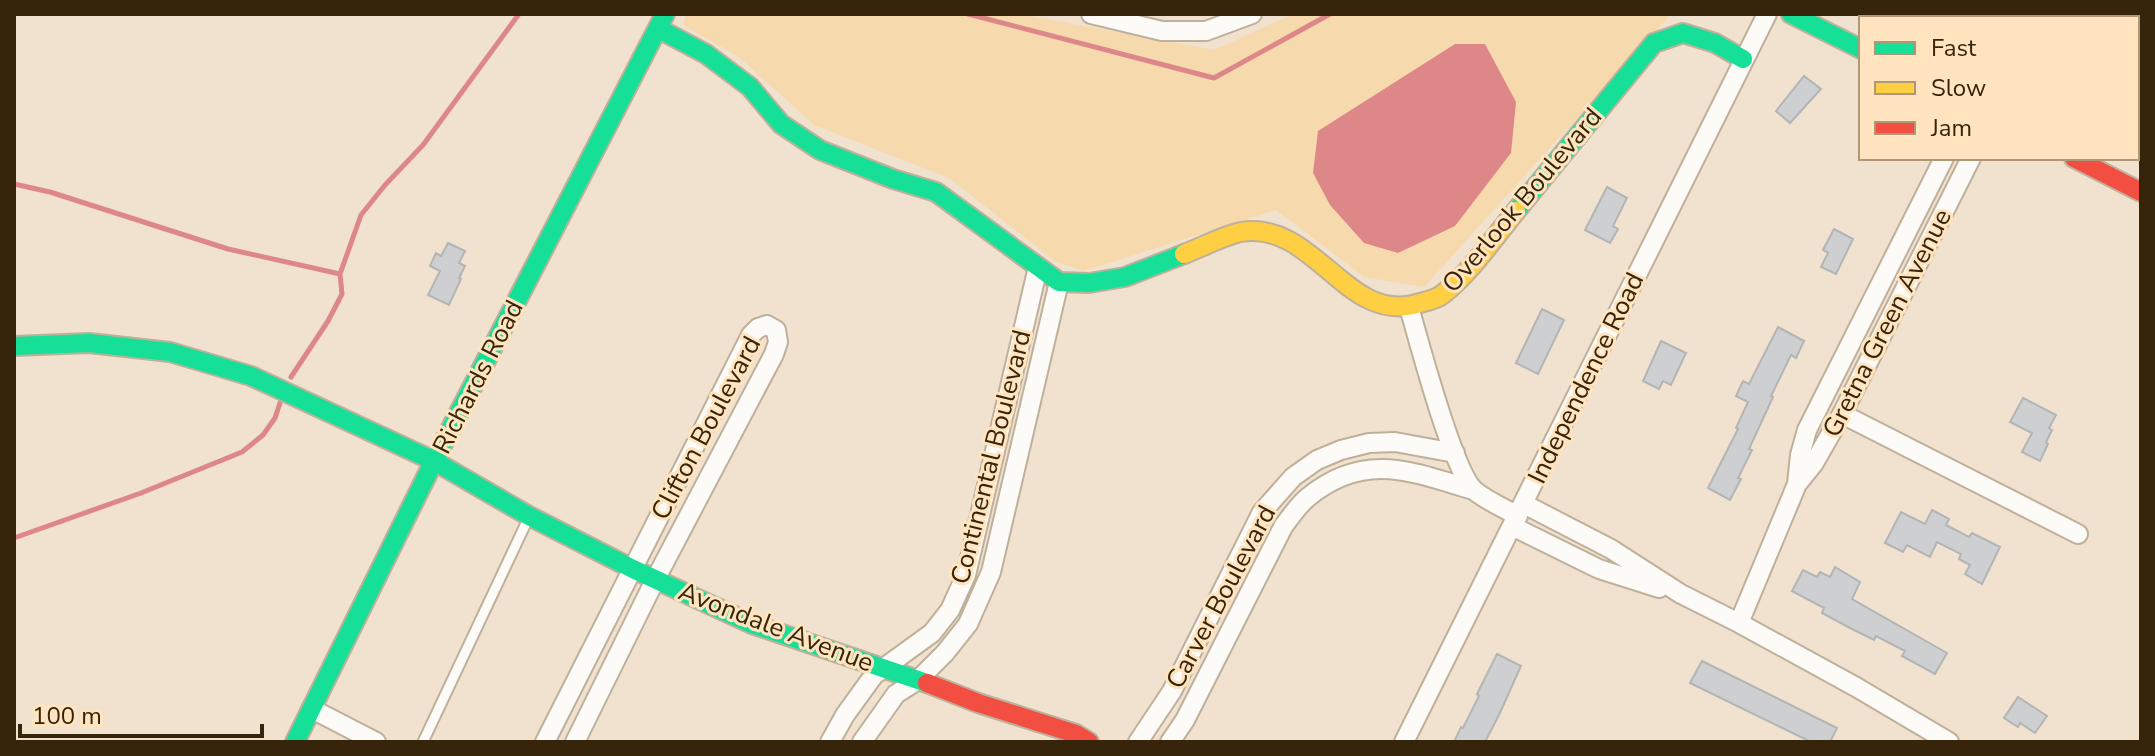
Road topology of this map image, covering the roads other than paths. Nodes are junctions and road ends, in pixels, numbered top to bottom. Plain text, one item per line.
1 (1091, 14) edge
2 (1252, 14) edge
3 (1767, 14) edge
4 (1791, 14) edge
5 (662, 21) edge
6 (1859, 48) edge
7 (1743, 59) junction
8 (1943, 160) edge
9 (1970, 160) edge
10 (2078, 160) edge
11 (2141, 192) edge
12 (1038, 267) junction
13 (1059, 282) junction
14 (1409, 307) junction
15 (14, 346) edge
16 (1827, 389) junction
17 (1846, 407) junction
18 (1811, 421) junction
19 (1832, 432) junction
20 (1455, 453) junction
21 (434, 461) junction
22 (1797, 484) junction
23 (1473, 490) junction
24 (1518, 515) junction
25 (529, 516) junction
26 (2078, 534) dead end
27 (633, 569) junction
28 (655, 580) junction
29 (1739, 623) junction
30 (883, 668) junction
31 (918, 680) junction
32 (312, 709) junction
33 (295, 742) edge
34 (376, 742) edge
35 (423, 742) edge
36 (545, 742) edge
37 (575, 742) edge
38 (830, 742) edge
39 (862, 742) edge
40 (1089, 742) edge
41 (1138, 742) edge
42 (1170, 742) edge
43 (1404, 742) edge
44 (1949, 742) edge

1 - 2 street
3 - 7 street, Independence Road
4 - 6 street
5 - 12 street
5 - 21 street, Richards Road
7 - 14 street, Overlook Boulevard
7 - 24 street, Independence Road
8 - 16 street, Gretna Green Avenue
9 - 17 street, Gretna Green Avenue
10 - 11 street
12 - 13 street
12 - 30 street, Continental Boulevard
13 - 14 street
13 - 31 street, Continental Boulevard
14 - 20 street
15 - 21 street, Avondale Avenue
16 - 17 street
16 - 18 street, Gretna Green Avenue
17 - 19 street, Gretna Green Avenue
17 - 26 street
18 - 19 street
18 - 22 street, Gretna Green Avenue
19 - 22 street, Gretna Green Avenue
20 - 23 street
20 - 41 street, Carver Boulevard
21 - 25 street, Avondale Avenue
21 - 32 street, Richards Road
22 - 29 street, Gretna Green Avenue
23 - 24 street, Carver Boulevard
23 - 42 street, Carver Boulevard
24 - 29 street, Carver Boulevard
24 - 43 street, Independence Road
25 - 27 street, Avondale Avenue
25 - 35 lane
27 - 28 street, Avondale Avenue
27 - 28 street, Clifton Boulevard
27 - 36 street, Clifton Boulevard
28 - 30 street, Avondale Avenue
28 - 37 street, Clifton Boulevard
29 - 44 street, Carver Boulevard
30 - 31 street, Avondale Avenue
30 - 38 street, Continental Boulevard
31 - 39 street, Continental Boulevard
31 - 40 street, Avondale Avenue
32 - 33 street, Richards Road
32 - 34 street

